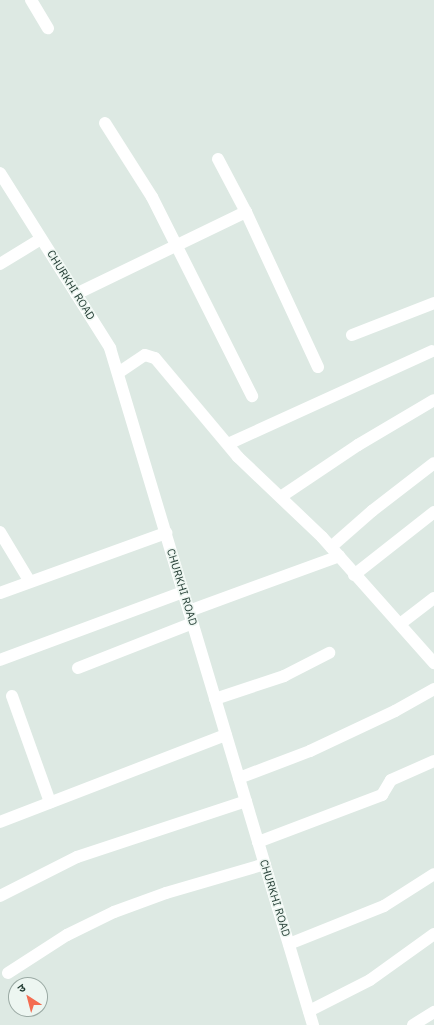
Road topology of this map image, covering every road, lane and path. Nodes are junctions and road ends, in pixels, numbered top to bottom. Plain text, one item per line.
1 (31, 0) edge
2 (48, 28) dead end
3 (105, 123) dead end
4 (218, 159) dead end
5 (0, 174) edge
6 (246, 212) junction
7 (41, 239) junction
8 (177, 245) junction
9 (0, 264) edge
10 (76, 294) junction
11 (434, 303) edge
12 (352, 335) dead end
13 (432, 351) dead end
14 (318, 367) dead end
15 (118, 373) junction
16 (252, 396) dead end
17 (434, 400) edge
18 (228, 444) junction
19 (434, 463) edge
20 (282, 496) junction
21 (434, 512) edge
22 (0, 532) edge
23 (166, 533) junction
24 (335, 552) junction
25 (354, 575) junction
26 (30, 582) junction
27 (183, 592) junction
28 (0, 593) edge
29 (434, 598) edge
30 (189, 611) junction
31 (193, 623) junction
32 (400, 624) junction
33 (329, 653) dead end
34 (0, 660) edge
35 (434, 663) edge
36 (78, 668) dead end
37 (434, 689) edge
38 (12, 696) dead end
39 (215, 699) junction
40 (226, 735) junction
41 (434, 761) edge
42 (239, 778) junction
43 (246, 801) junction
44 (50, 802) junction
45 (0, 822) edge
46 (258, 842) junction
47 (265, 864) junction
48 (434, 874) edge
49 (0, 896) edge
50 (434, 934) edge
51 (289, 944) junction
52 (8, 973) dead end
53 (309, 1012) junction
54 (434, 1012) edge
55 (313, 1025) edge
56 (413, 1025) edge

1 - 2 street
3 - 8 street
4 - 6 street
5 - 7 street, CHURKHI ROAD
6 - 8 street
6 - 14 street
7 - 9 street
7 - 10 street, CHURKHI ROAD
8 - 10 street
8 - 16 street
10 - 15 street, CHURKHI ROAD
11 - 12 street
13 - 18 street
15 - 18 street
15 - 23 street, CHURKHI ROAD
17 - 20 street
18 - 20 street
19 - 24 street
20 - 24 street
21 - 25 street
22 - 26 street
23 - 26 street
23 - 27 street, CHURKHI ROAD
24 - 25 street
24 - 30 street
25 - 32 street
26 - 28 street
27 - 30 street, CHURKHI ROAD
27 - 34 street
29 - 32 street
30 - 31 street, CHURKHI ROAD
31 - 36 street
31 - 39 street, CHURKHI ROAD
32 - 35 street
33 - 39 street
37 - 42 street
38 - 44 street
39 - 40 street, CHURKHI ROAD
40 - 42 street, CHURKHI ROAD
40 - 44 street
41 - 46 street
42 - 43 street, CHURKHI ROAD
43 - 46 street, CHURKHI ROAD
43 - 49 street
44 - 45 street
46 - 47 street, CHURKHI ROAD
47 - 51 street, CHURKHI ROAD
47 - 52 street
48 - 51 street
50 - 53 street
51 - 53 street, CHURKHI ROAD
53 - 55 street, CHURKHI ROAD
54 - 56 street

